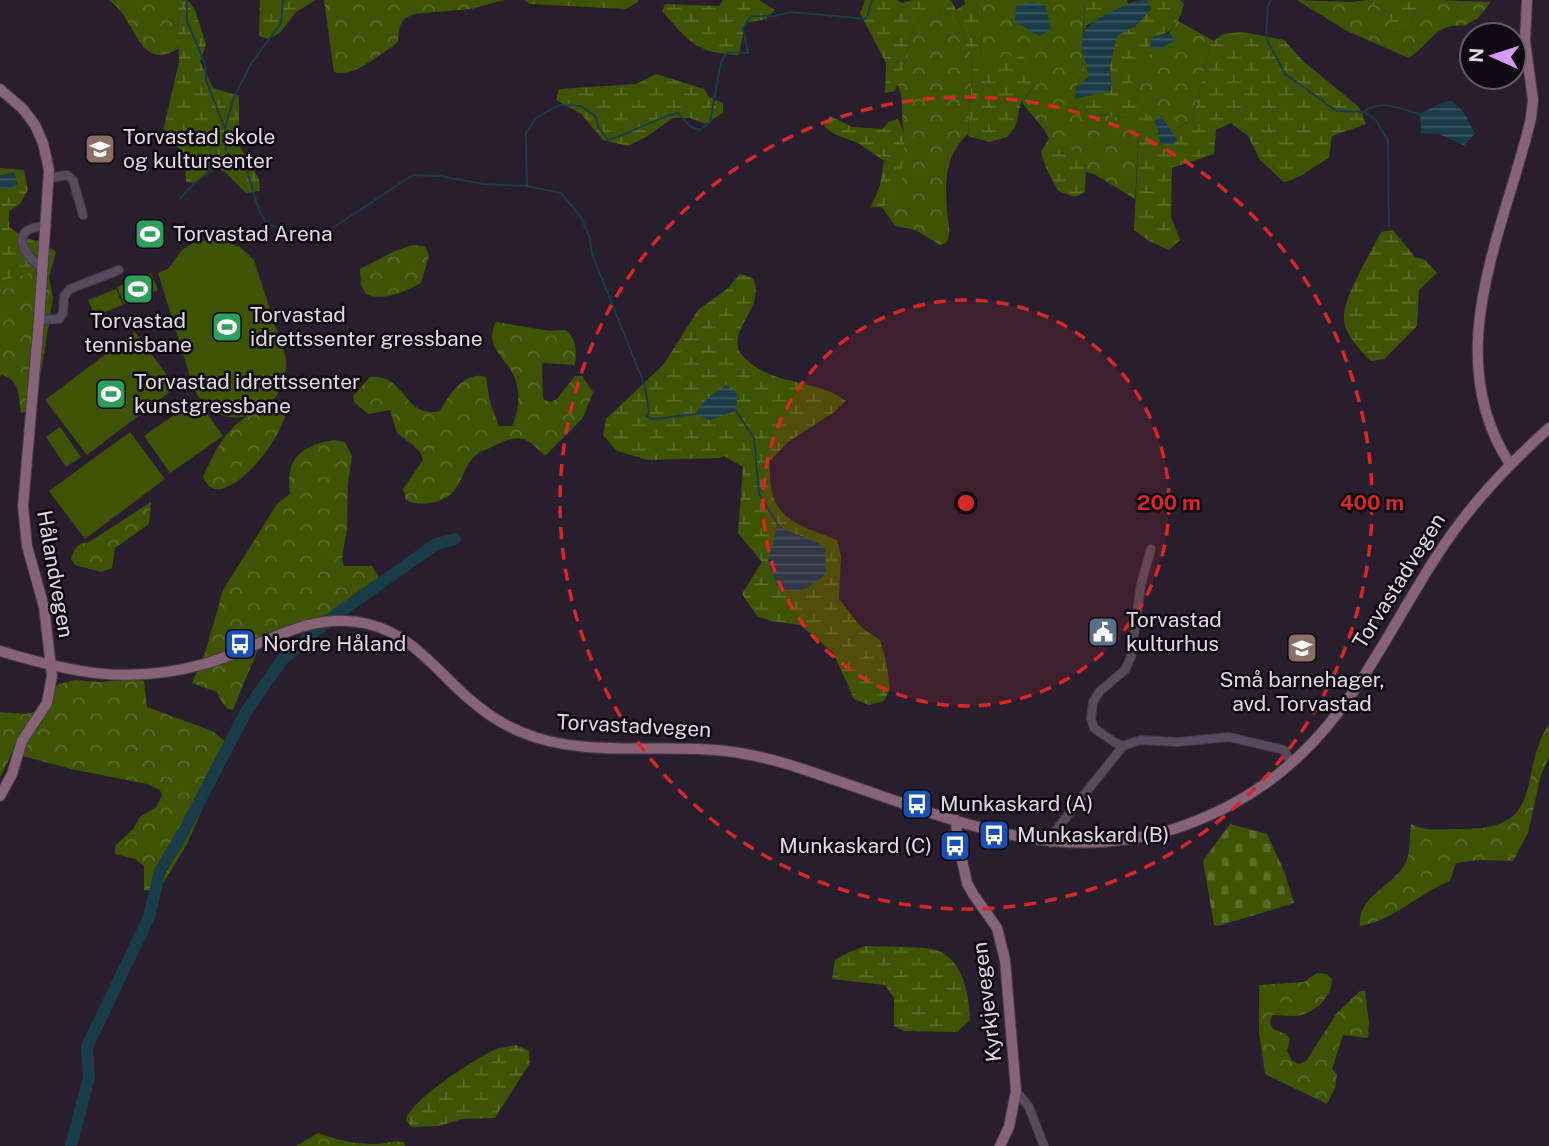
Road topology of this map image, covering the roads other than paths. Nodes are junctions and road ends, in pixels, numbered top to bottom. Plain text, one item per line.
1 (1527, 0) edge
2 (0, 89) edge
3 (50, 178) junction
4 (83, 215) dead end
5 (47, 226) junction
6 (43, 269) junction
7 (119, 270) dead end
8 (39, 320) junction
9 (1549, 428) edge
10 (1510, 464) junction
11 (1151, 549) dead end
12 (0, 651) edge
13 (50, 666) junction
14 (1123, 746) junction
15 (1291, 763) junction
16 (0, 796) edge
17 (956, 820) junction
18 (1051, 843) junction
19 (1016, 1091) junction
20 (1000, 1146) edge
21 (1044, 1146) edge

1 - 10 main road
2 - 3 main road, Hålandvegen
3 - 4 street
3 - 5 main road, Hålandvegen
5 - 6 main road, Hålandvegen
5 - 6 street
6 - 8 main road, Hålandvegen
7 - 8 street
8 - 13 main road, Hålandvegen
9 - 10 main road, Torvastadvegen
10 - 15 main road, Torvastadvegen
11 - 14 street
12 - 13 main road, Torvastadvegen
13 - 16 main road
13 - 17 main road, Torvastadvegen
14 - 15 street
14 - 18 street
15 - 18 main road, Torvastadvegen
17 - 18 main road, Torvastadvegen
17 - 19 main road, Kyrkjevegen
19 - 20 main road, Kyrkjevegen
19 - 21 street

